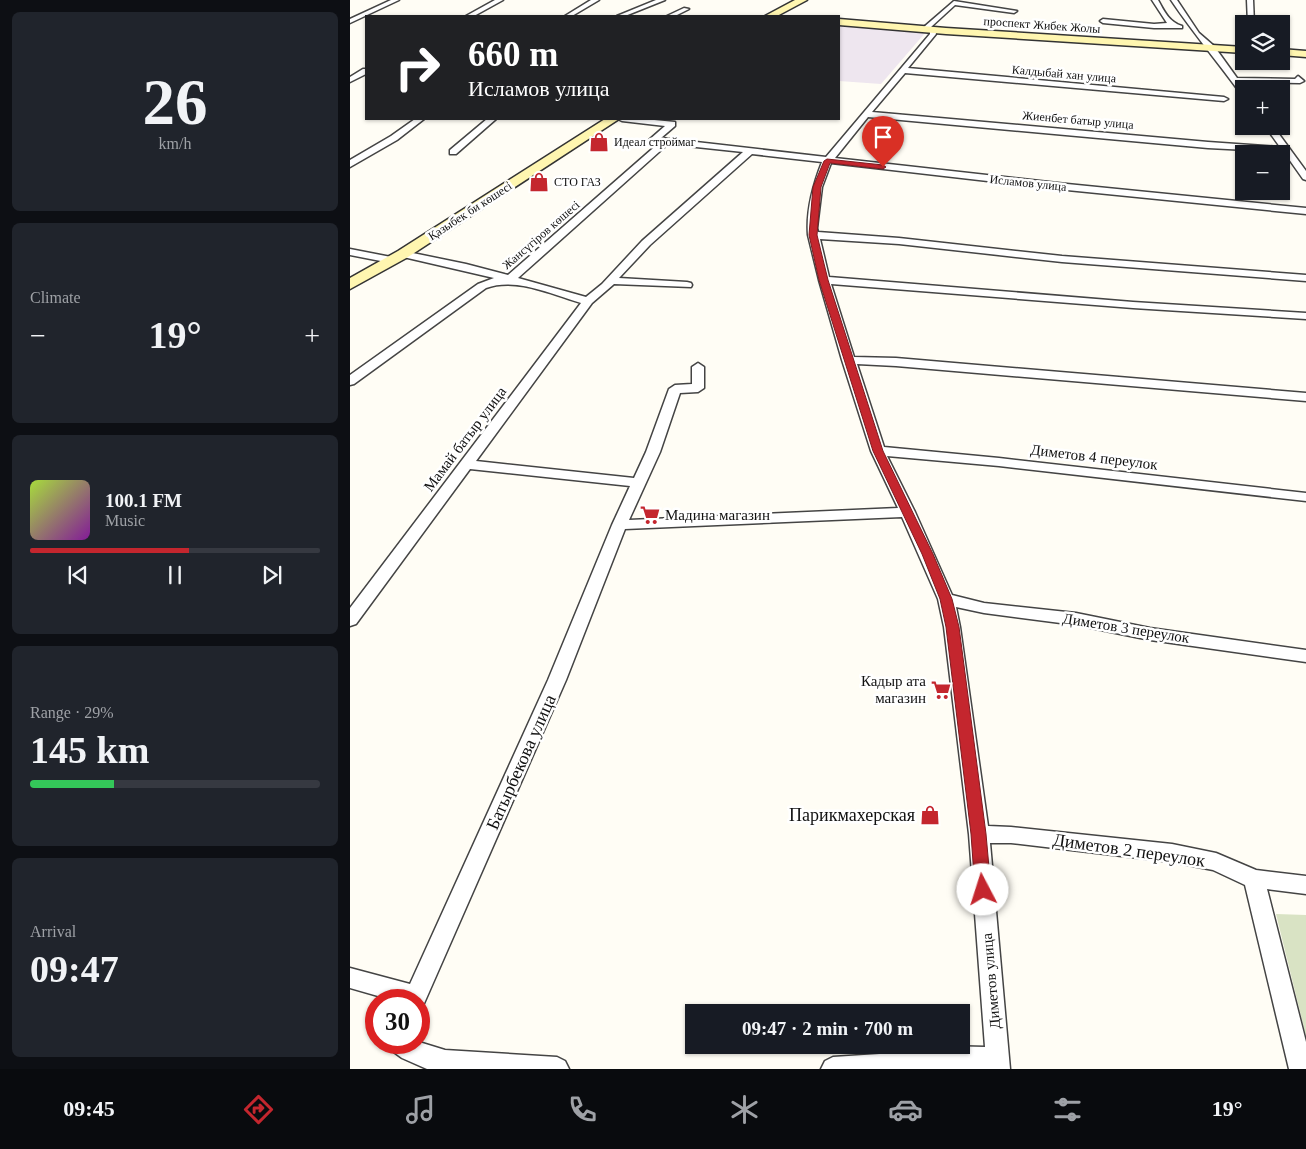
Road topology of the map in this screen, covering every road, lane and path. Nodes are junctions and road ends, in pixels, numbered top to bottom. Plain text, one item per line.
1 (396, 0) edge
2 (500, 0) edge
3 (596, 0) edge
4 (662, 0) edge
5 (802, 0) edge
6 (1155, 0) edge
7 (1174, 0) edge
8 (1250, 0) edge
9 (686, 9) dead end
10 (780, 11) junction
11 (1014, 11) dead end
12 (471, 15) edge
13 (570, 15) edge
14 (623, 15) edge
15 (672, 15) edge
16 (772, 15) edge
17 (790, 15) edge
18 (1251, 15) edge
19 (350, 21) edge
20 (1103, 21) dead end
21 (840, 23) edge
22 (1172, 25) junction
23 (1193, 27) junction
24 (933, 31) junction
25 (1212, 49) junction
26 (1235, 50) edge
27 (1290, 54) edge
28 (1306, 55) edge
29 (902, 70) junction
30 (365, 72) edge
31 (352, 78) edge
32 (365, 78) edge
33 (1298, 78) dead end
34 (1235, 80) edge
35 (1290, 81) edge
36 (1224, 100) dead end
37 (868, 114) junction
38 (419, 120) edge
39 (491, 120) edge
40 (611, 120) edge
41 (632, 120) edge
42 (666, 141) junction
43 (1235, 147) edge
44 (750, 150) junction
45 (453, 152) dead end
46 (1290, 156) edge
47 (827, 161) junction
48 (1294, 161) junction
49 (1306, 162) edge
50 (350, 164) edge
51 (1306, 177) edge
52 (1306, 211) edge
53 (813, 235) junction
54 (350, 252) edge
55 (397, 257) junction
56 (1306, 278) edge
57 (508, 280) junction
58 (824, 280) junction
59 (611, 281) junction
60 (350, 284) edge
61 (688, 284) dead end
62 (588, 301) junction
63 (1306, 316) edge
64 (848, 360) junction
65 (698, 367) dead end
66 (350, 381) edge
67 (1306, 397) edge
68 (878, 451) junction
69 (467, 464) junction
70 (638, 483) junction
71 (1306, 497) edge
72 (908, 512) junction
73 (619, 525) junction
74 (946, 599) junction
75 (350, 620) edge
76 (1306, 656) edge
77 (979, 834) junction
78 (1254, 880) junction
79 (1306, 885) edge
80 (350, 978) edge
81 (386, 989) edge
82 (419, 989) edge
83 (416, 1054) edge
84 (998, 1064) edge
85 (495, 1067) edge
86 (557, 1069) edge
87 (832, 1069) edge
88 (1301, 1069) edge

1 - 19 street
2 - 12 street
3 - 13 street
4 - 14 street
5 - 10 street
6 - 22 street
7 - 23 street
8 - 18 street
9 - 15 street
10 - 16 street
10 - 17 street
11 - 24 street
20 - 22 street
21 - 24 street, проспект Жибек Жолы
22 - 23 street
23 - 25 street
24 - 25 street, проспект Жибек Жолы
24 - 29 street, Диметов улица
25 - 26 street, проспект Жибек Жолы
25 - 34 street
27 - 28 street
29 - 36 street, Калдыбай хан улица
29 - 37 street, Диметов улица
30 - 31 street
31 - 32 street
33 - 35 street
37 - 43 street, Жиенбет батыр улица
37 - 47 street, Диметов улица
38 - 50 street
39 - 45 street
40 - 55 street, Қазыбек би көшесі
41 - 42 street
42 - 44 street, Исламов улица
42 - 57 street, Жансүгіров көшесі
44 - 47 street, Исламов улица
44 - 59 street, Мамай батыр улица
46 - 48 street
47 - 52 street, Исламов улица
47 - 53 street, Диметов улица
48 - 49 street
48 - 51 street
53 - 56 street
53 - 58 street, Диметов улица
54 - 55 street
55 - 57 street
55 - 60 street, Қазыбек би көшесі
57 - 62 street
57 - 66 street, Жансүгіров көшесі
58 - 63 street
58 - 64 street, Диметов улица
59 - 61 street
59 - 62 street, Мамай батыр улица
62 - 69 street, Мамай батыр улица
64 - 67 street
64 - 68 street, Диметов улица
65 - 70 street, Батырбекова улица
68 - 71 street, Диметов 4 переулок
68 - 72 street, Диметов улица
69 - 70 street
69 - 75 street, Мамай батыр улица
70 - 73 street, Батырбекова улица
72 - 73 street
72 - 74 street, Диметов улица
73 - 82 street, Батырбекова улица
74 - 76 street, Диметов 3 переулок
74 - 77 street, Диметов улица
77 - 78 street, Диметов 2 переулок
77 - 84 street, Диметов улица
78 - 79 street, Диметов 2 переулок
78 - 88 street
80 - 81 street, Батырбекова улица
83 - 85 street
84 - 87 street
85 - 86 street

